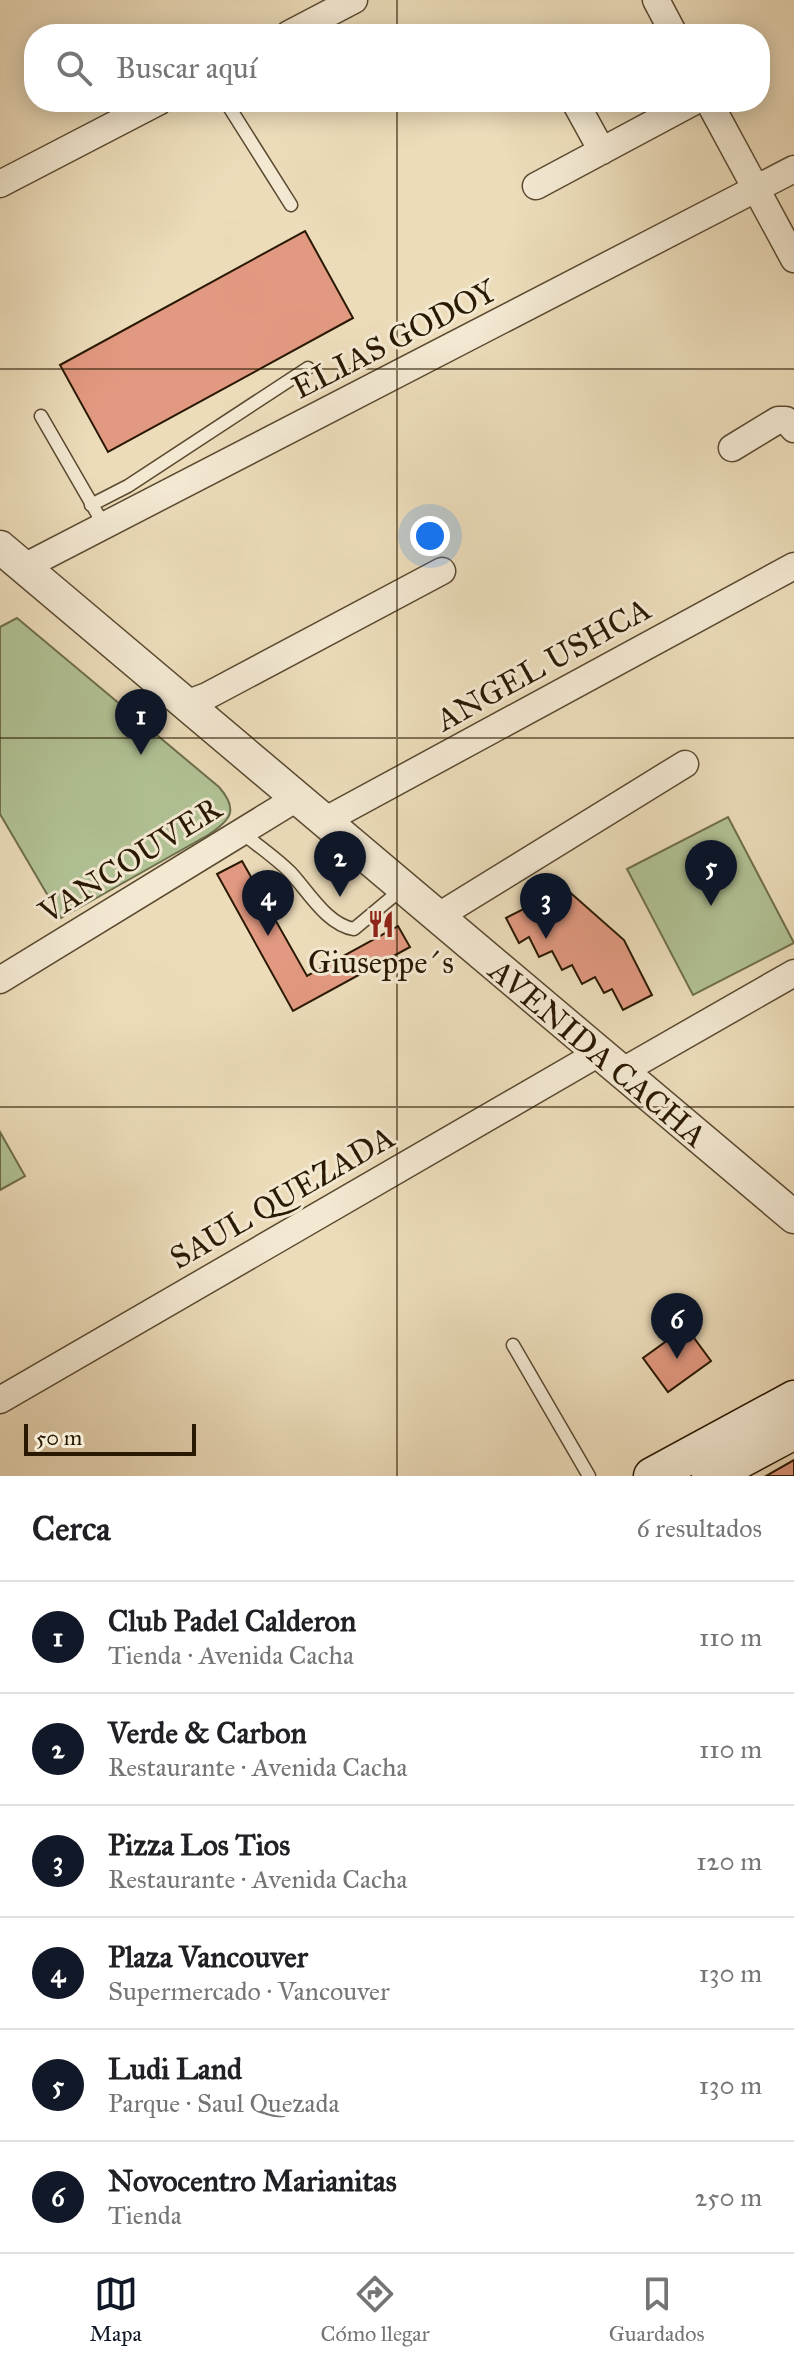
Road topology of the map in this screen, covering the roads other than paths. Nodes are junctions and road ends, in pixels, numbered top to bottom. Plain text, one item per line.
1 (354, 0) edge
2 (656, 0) edge
3 (308, 24) edge
4 (669, 24) edge
5 (139, 112) edge
6 (232, 112) edge
7 (581, 112) edge
8 (674, 112) edge
9 (714, 112) edge
10 (602, 151) junction
11 (794, 169) edge
12 (0, 184) edge
13 (536, 186) dead end
14 (756, 190) junction
15 (291, 205) dead end
16 (794, 259) edge
17 (308, 368) dead end
18 (41, 416) dead end
19 (794, 429) edge
20 (732, 448) dead end
21 (98, 516) junction
22 (12, 557) edge
23 (794, 566) edge
24 (442, 571) dead end
25 (186, 704) junction
26 (685, 764) dead end
27 (297, 798) junction
28 (324, 821) junction
29 (241, 832) junction
30 (403, 888) junction
31 (437, 917) junction
32 (794, 973) edge
33 (0, 979) edge
34 (610, 1063) junction
35 (794, 1217) edge
36 (513, 1345) dead end
37 (794, 1399) edge
38 (0, 1400) edge
39 (794, 1431) edge
40 (589, 1476) edge
41 (652, 1476) edge
42 (710, 1476) edge

1 - 3 street
2 - 4 street
5 - 12 street
6 - 15 lane
7 - 10 street
8 - 10 street
9 - 14 street
10 - 13 street
11 - 14 street, ELIAS GODOY
14 - 16 street
14 - 21 street, ELIAS GODOY
17 - 21 lane
18 - 21 lane
19 - 20 street
21 - 22 street, ELIAS GODOY
22 - 25 street, AVENIDA CACHA
23 - 28 street, ANGEL USHCA
24 - 25 street
25 - 27 street, AVENIDA CACHA
26 - 31 street
27 - 28 street, AVENIDA CACHA
27 - 29 street, VANCOUVER
28 - 30 street, AVENIDA CACHA
29 - 30 lane
29 - 33 street, VANCOUVER
30 - 31 street, AVENIDA CACHA
31 - 34 street, AVENIDA CACHA
32 - 34 street, SAUL QUEZADA
34 - 35 street, AVENIDA CACHA
34 - 38 street, SAUL QUEZADA
36 - 40 lane
37 - 41 main road
39 - 42 main road

